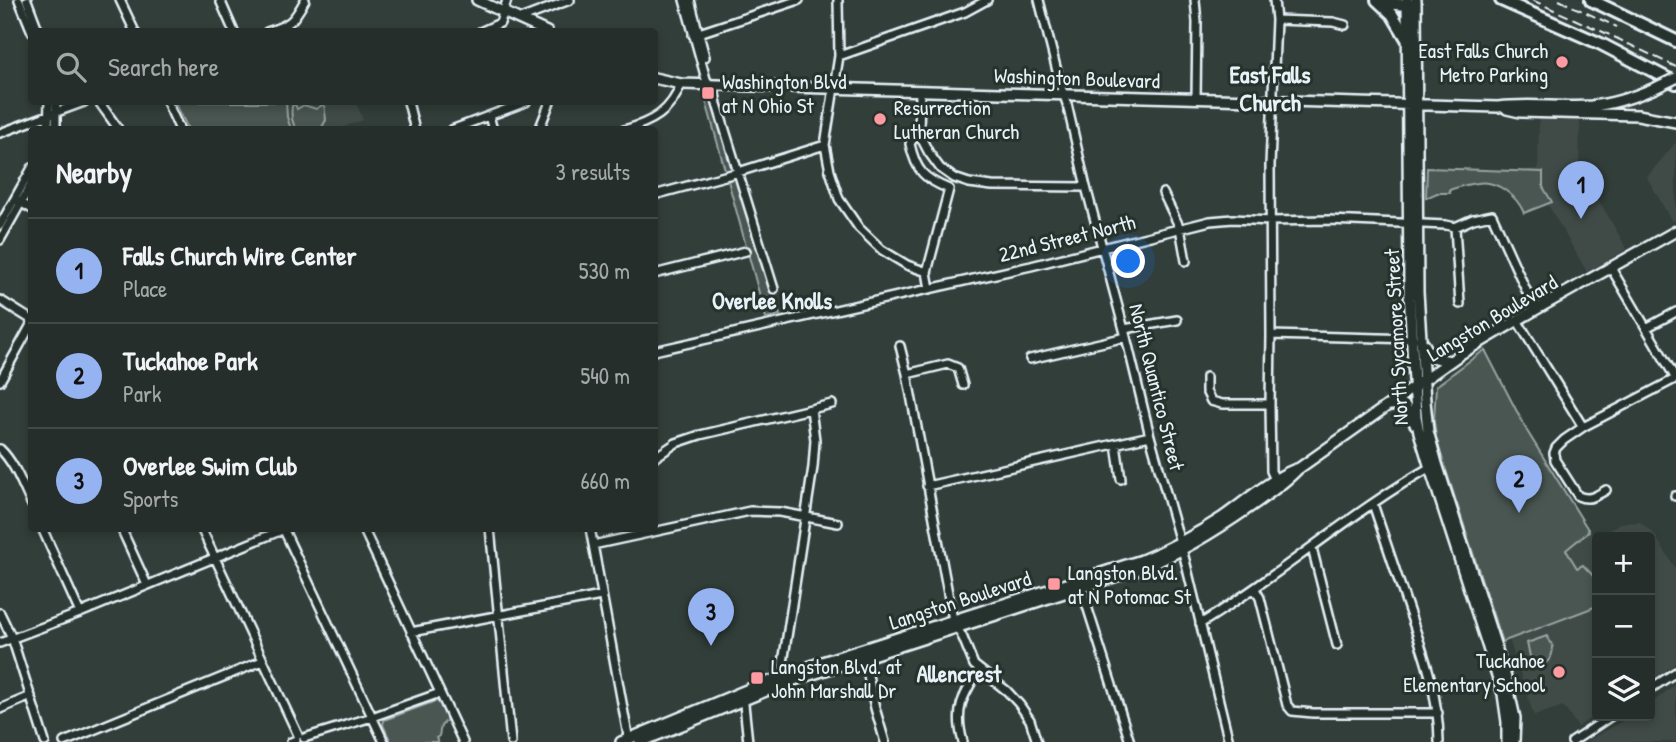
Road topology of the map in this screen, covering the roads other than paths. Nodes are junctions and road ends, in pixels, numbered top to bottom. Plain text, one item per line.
1 (19, 0) edge
2 (27, 0) edge
3 (120, 0) edge
4 (220, 0) edge
5 (305, 0) edge
6 (477, 0) edge
7 (507, 0) edge
8 (570, 0) edge
9 (687, 0) edge
10 (799, 0) edge
11 (838, 0) edge
12 (987, 0) edge
13 (1038, 0) edge
14 (1195, 0) edge
15 (1273, 0) edge
16 (1377, 0) edge
17 (1386, 0) edge
18 (1501, 0) edge
19 (1591, 0) edge
20 (1411, 3) edge
21 (502, 11) junction
22 (520, 19) junction
23 (1276, 20) junction
24 (1345, 25) dead end
25 (30, 28) edge
26 (38, 28) edge
27 (133, 28) edge
28 (232, 28) edge
29 (278, 28) edge
30 (489, 28) edge
31 (539, 28) edge
32 (696, 34) junction
33 (1407, 39) junction
34 (1676, 41) edge
35 (839, 56) junction
36 (658, 79) edge
37 (1676, 80) edge
38 (681, 84) junction
39 (711, 85) junction
40 (833, 88) junction
41 (920, 90) junction
42 (1065, 95) junction
43 (1196, 99) junction
44 (1273, 102) junction
45 (1412, 104) junction
46 (50, 105) edge
47 (55, 105) edge
48 (76, 105) edge
49 (101, 105) edge
50 (168, 105) edge
51 (409, 105) edge
52 (518, 105) edge
53 (549, 105) edge
54 (1498, 107) junction
55 (53, 113) junction
56 (489, 116) junction
57 (1676, 122) edge
58 (49, 126) edge
59 (55, 126) edge
60 (116, 126) edge
61 (178, 126) edge
62 (414, 126) edge
63 (463, 126) edge
64 (492, 126) edge
65 (540, 126) edge
66 (637, 126) edge
67 (0, 134) edge
68 (919, 134) junction
69 (825, 145) junction
70 (738, 173) junction
71 (28, 177) edge
72 (1086, 187) junction
73 (28, 188) edge
74 (1163, 192) dead end
75 (658, 194) edge
76 (18, 201) junction
77 (28, 207) edge
78 (1270, 221) junction
79 (1413, 224) junction
80 (0, 225) edge
81 (1455, 227) junction
82 (1180, 228) junction
83 (1676, 231) edge
84 (0, 240) edge
85 (1104, 249) junction
86 (746, 251) dead end
87 (1186, 261) dead end
88 (1612, 268) junction
89 (926, 272) junction
90 (658, 273) edge
91 (774, 289) dead end
92 (930, 289) junction
93 (0, 300) edge
94 (1460, 304) dead end
95 (1535, 310) junction
96 (1676, 312) edge
97 (28, 319) edge
98 (1177, 320) dead end
99 (1517, 320) junction
100 (1646, 328) junction
101 (1125, 333) junction
102 (1271, 335) junction
103 (28, 338) edge
104 (1417, 339) junction
105 (900, 346) dead end
106 (658, 350) edge
107 (1030, 359) dead end
108 (1450, 361) junction
109 (907, 374) junction
110 (1206, 377) dead end
111 (1676, 379) edge
112 (1424, 380) junction
113 (0, 381) edge
114 (964, 385) dead end
115 (1415, 387) junction
116 (832, 404) dead end
117 (1270, 404) junction
118 (1389, 405) junction
119 (811, 410) junction
120 (1583, 427) junction
121 (1419, 432) junction
122 (1150, 436) junction
123 (1116, 444) junction
124 (0, 449) edge
125 (658, 455) edge
126 (1433, 466) junction
127 (1121, 479) dead end
128 (1276, 484) junction
129 (927, 486) junction
130 (1606, 490) dead end
131 (28, 497) edge
132 (1373, 504) junction
133 (805, 517) junction
134 (838, 523) dead end
135 (658, 531) edge
136 (44, 532) edge
137 (123, 532) edge
138 (203, 532) edge
139 (276, 532) edge
140 (285, 532) edge
141 (365, 532) edge
142 (490, 532) edge
143 (591, 532) edge
144 (653, 532) edge
145 (593, 545) junction
146 (1180, 547) junction
147 (1312, 548) junction
148 (214, 557) junction
149 (147, 584) junction
150 (1080, 584) junction
151 (1255, 589) junction
152 (601, 596) junction
153 (80, 612) junction
154 (0, 613) edge
155 (499, 616) junction
156 (955, 624) junction
157 (1200, 624) junction
158 (411, 632) junction
159 (12, 638) junction
160 (0, 643) edge
161 (1337, 645) dead end
162 (863, 657) junction
163 (262, 661) junction
164 (979, 670) junction
165 (1676, 671) edge
166 (787, 678) junction
167 (1655, 686) edge
168 (440, 693) junction
169 (744, 695) junction
170 (31, 696) junction
171 (0, 709) edge
172 (1438, 713) junction
173 (372, 717) junction
174 (1604, 721) edge
175 (298, 740) edge
176 (626, 741) edge
177 (45, 742) edge
178 (64, 742) edge
179 (384, 742) edge
180 (463, 742) edge
181 (511, 742) edge
182 (640, 742) edge
183 (748, 742) edge
184 (885, 742) edge
185 (963, 742) edge
186 (1037, 742) edge
187 (1130, 742) edge
188 (1229, 742) edge
189 (1439, 742) edge
190 (1507, 742) edge
191 (1514, 742) edge
192 (1572, 742) edge

1 - 25 street
2 - 26 street
3 - 27 street
4 - 28 street
5 - 29 street
6 - 21 main road
7 - 21 street
8 - 22 street
9 - 32 street
10 - 32 street
11 - 35 street
12 - 35 street
13 - 42 street, North Quantico Street
14 - 43 street
15 - 23 street
16 - 33 highway
17 - 20 highway
18 - 37 highway
19 - 34 highway
20 - 33 main road, North Sycamore Street
20 - 45 main road, North Sycamore Street
21 - 22 main road
21 - 30 street
22 - 31 main road
23 - 24 street
23 - 44 street
32 - 39 street
33 - 45 main road, North Sycamore Street
35 - 40 street
36 - 38 main road, Washington Boulevard
37 - 54 main road, Washington Boulevard, bridge
38 - 39 main road, Washington Boulevard
38 - 66 street
39 - 40 main road, Washington Boulevard
39 - 70 street
40 - 41 main road, Washington Boulevard
40 - 69 street
41 - 42 main road, Washington Boulevard
41 - 68 street
42 - 43 main road, Washington Boulevard
42 - 72 street, North Quantico Street
43 - 44 main road, Washington Boulevard
44 - 45 main road, Washington Boulevard
44 - 78 street
45 - 54 main road, Washington Boulevard
45 - 79 main road, North Sycamore Street
46 - 55 street
47 - 55 street
48 - 55 street
49 - 60 street
50 - 61 street
51 - 62 street
52 - 56 street
53 - 65 street
54 - 57 main road, Washington Boulevard
55 - 58 street
55 - 59 street
55 - 67 street
56 - 63 street
56 - 64 street
68 - 72 street
68 - 89 street
69 - 70 street
69 - 89 street
70 - 75 street
70 - 91 street
71 - 76 street
72 - 85 street, North Quantico Street
73 - 76 street
74 - 82 street
76 - 77 street
76 - 80 street
76 - 84 street
78 - 79 street, 22nd Street North
78 - 82 street, 22nd Street North
78 - 102 street
79 - 81 street, 22nd Street North
79 - 104 main road, North Sycamore Street
81 - 94 street
81 - 95 street, 22nd Street North
82 - 85 street, 22nd Street North
82 - 87 street
83 - 88 main road, Langston Boulevard
85 - 92 street, 22nd Street North
85 - 101 street, North Quantico Street
86 - 90 street
88 - 95 main road, Langston Boulevard
88 - 100 street
89 - 92 street
92 - 106 street, 22nd Street North
93 - 97 street
95 - 99 main road, Langston Boulevard
96 - 100 street
98 - 101 street
99 - 108 main road, Langston Boulevard
99 - 120 street
100 - 111 street
101 - 107 street
101 - 122 street, North Quantico Street
102 - 104 street
102 - 117 street
103 - 113 street
104 - 108 main road
104 - 112 main road, North Sycamore Street
104 - 115 main road, North Sycamore Street
105 - 109 street
108 - 112 main road, Langston Boulevard
109 - 114 street
109 - 129 street
110 - 117 street
111 - 120 street
112 - 115 main road, Langston Boulevard
112 - 126 main road, North Sycamore Street
115 - 118 main road, Langston Boulevard
115 - 121 main road, North Sycamore Street
116 - 119 street
117 - 128 street
118 - 121 main road
118 - 128 main road, Langston Boulevard
119 - 125 street
119 - 133 street
120 - 130 street
121 - 126 main road, North Sycamore Street
122 - 123 street
122 - 146 street, North Quantico Street
123 - 127 street
123 - 129 street
124 - 131 street
126 - 132 street
126 - 190 main road, North Sycamore Street
126 - 191 main road, North Sycamore Street
128 - 146 main road, Langston Boulevard
129 - 156 street
132 - 147 street
132 - 172 street
133 - 134 street
133 - 135 street
133 - 166 street
136 - 153 street
137 - 149 street
138 - 148 street
139 - 148 street
140 - 173 street
141 - 158 street
142 - 155 street
143 - 145 street
144 - 145 street
145 - 152 street
146 - 150 main road, Langston Boulevard
146 - 157 street, North Quantico Street
147 - 151 street
147 - 161 street
148 - 149 street
148 - 163 street
149 - 153 street
150 - 156 main road, Langston Boulevard
150 - 187 street
151 - 157 street
151 - 172 street
152 - 155 street
152 - 176 street
153 - 159 street
154 - 159 street
155 - 158 street
155 - 181 street
156 - 162 main road, Langston Boulevard
156 - 164 street
156 - 166 main road, Langston Boulevard
157 - 188 street, North Quantico Street
158 - 168 street
159 - 160 street
159 - 170 street
162 - 166 main road, Langston Boulevard
162 - 184 street
163 - 175 street
163 - 178 street
164 - 185 street
164 - 186 street
165 - 167 street
166 - 169 main road, Langston Boulevard
168 - 173 street
168 - 180 street
169 - 176 main road, Langston Boulevard
169 - 182 main road, Langston Boulevard
169 - 183 street
170 - 171 street
170 - 177 street
172 - 189 street
173 - 175 street
173 - 179 street
174 - 192 street

